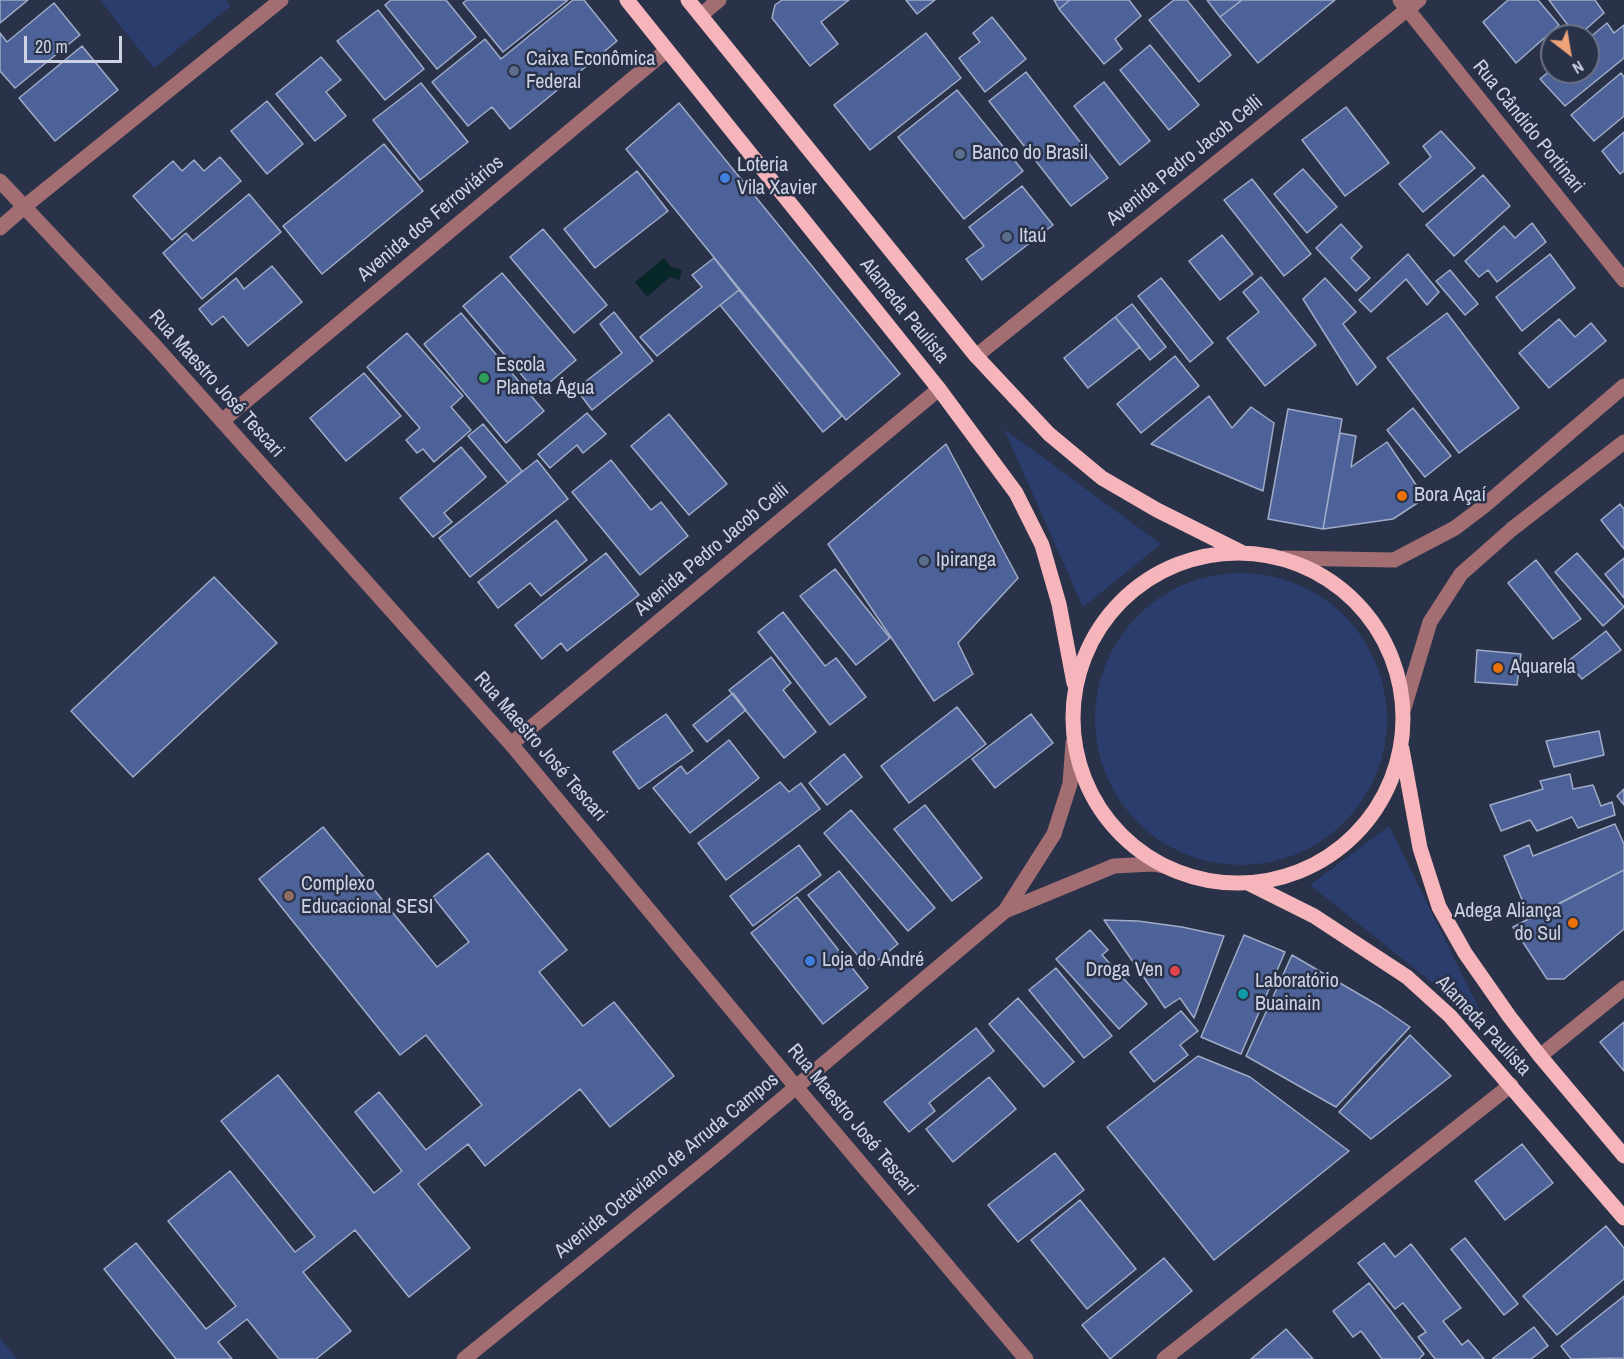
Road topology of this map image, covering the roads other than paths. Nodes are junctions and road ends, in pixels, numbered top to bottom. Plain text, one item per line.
1 (281, 0) edge
2 (627, 0) edge
3 (688, 0) edge
4 (720, 0) edge
5 (1409, 3) edge
6 (701, 15) junction
7 (668, 50) junction
8 (0, 181) edge
9 (24, 207) junction
10 (0, 228) edge
11 (1624, 280) edge
12 (976, 356) junction
13 (1624, 386) edge
14 (939, 389) junction
15 (222, 421) junction
16 (1624, 442) edge
17 (1241, 552) junction
18 (1283, 558) junction
19 (1074, 686) junction
20 (1404, 708) junction
21 (1073, 743) junction
22 (511, 744) junction
23 (1402, 746) junction
24 (1163, 866) junction
25 (1248, 884) junction
26 (1005, 911) junction
27 (1624, 988) edge
28 (1540, 1056) junction
29 (1511, 1085) junction
30 (796, 1087) junction
31 (1624, 1156) edge
32 (1624, 1218) edge
33 (464, 1359) edge
34 (1026, 1359) edge
35 (1164, 1359) edge

1 - 9 street
2 - 7 main road, Alameda Paulista
3 - 6 main road, Alameda Paulista
4 - 6 street
5 - 11 street, Rua Cândido Portinari
5 - 12 street, Avenida Pedro Jacob Celli
6 - 12 main road, Alameda Paulista
7 - 14 main road, Alameda Paulista
7 - 15 street, Avenida dos Ferroviários
8 - 9 street, Rua Maestro José Tescari
9 - 10 street
9 - 15 street, Rua Maestro José Tescari
12 - 17 main road, Alameda Paulista
13 - 18 street
14 - 19 main road, Alameda Paulista
14 - 22 street, Avenida Pedro Jacob Celli
15 - 22 street, Rua Maestro José Tescari
16 - 20 street
17 - 18 main road
17 - 19 main road
18 - 20 main road
19 - 21 main road
20 - 23 main road
21 - 24 main road
21 - 26 street, Avenida Octaviano de Arruda Campos
22 - 30 street, Rua Maestro José Tescari
23 - 25 main road
23 - 28 main road, Alameda Paulista
24 - 25 main road
24 - 26 street, Avenida Octaviano de Arruda Campos
25 - 29 main road, Alameda Paulista
26 - 30 street, Avenida Octaviano de Arruda Campos
27 - 28 street
28 - 31 main road, Alameda Paulista
29 - 32 main road, Alameda Paulista
29 - 35 street
30 - 33 street, Avenida Octaviano de Arruda Campos
30 - 34 street, Rua Maestro José Tescari

